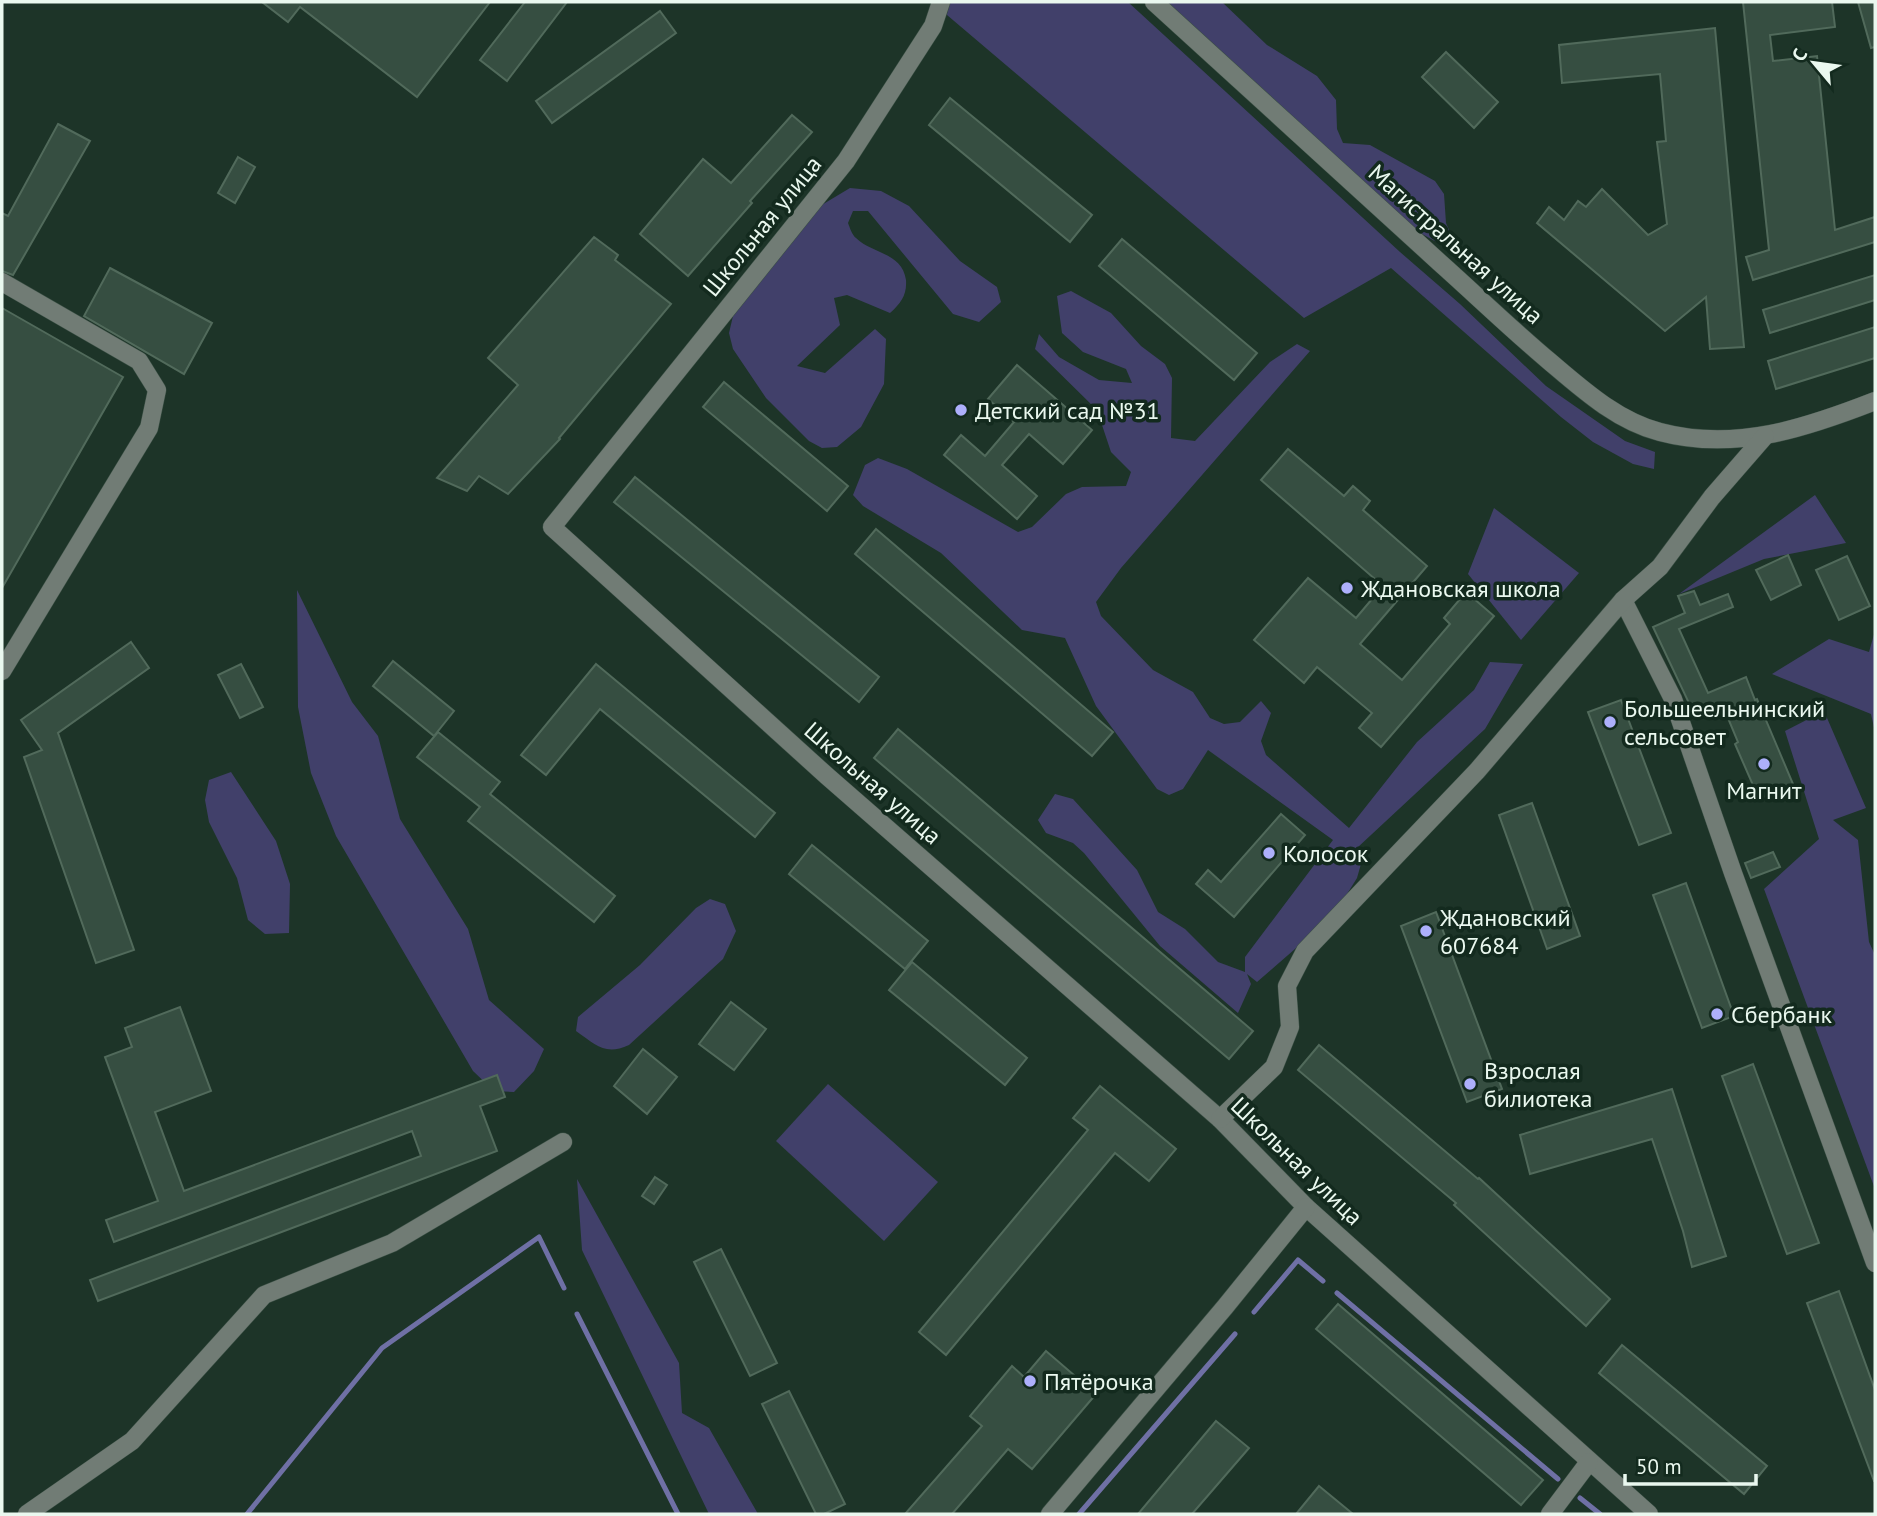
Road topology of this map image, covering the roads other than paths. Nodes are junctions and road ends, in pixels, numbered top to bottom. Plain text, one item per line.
1 (941, 2) edge
2 (1154, 2) edge
3 (2, 282) edge
4 (1875, 401) edge
5 (1765, 436) junction
6 (1623, 600) junction
7 (2, 671) edge
8 (1220, 1119) junction
9 (563, 1142) dead end
10 (1306, 1207) junction
11 (1875, 1263) edge
12 (1589, 1462) junction
13 (27, 1514) edge
14 (1049, 1514) edge
15 (1550, 1514) edge
16 (1649, 1514) edge

1 - 8 street, Школьная улица
2 - 5 street, Магистральная улица
3 - 7 street
4 - 5 street, Магистральная улица
5 - 6 street
6 - 8 street
6 - 11 street
8 - 10 street, Школьная улица
9 - 13 street
10 - 12 street, Школьная улица
10 - 14 street
12 - 15 street
12 - 16 street, Школьная улица

